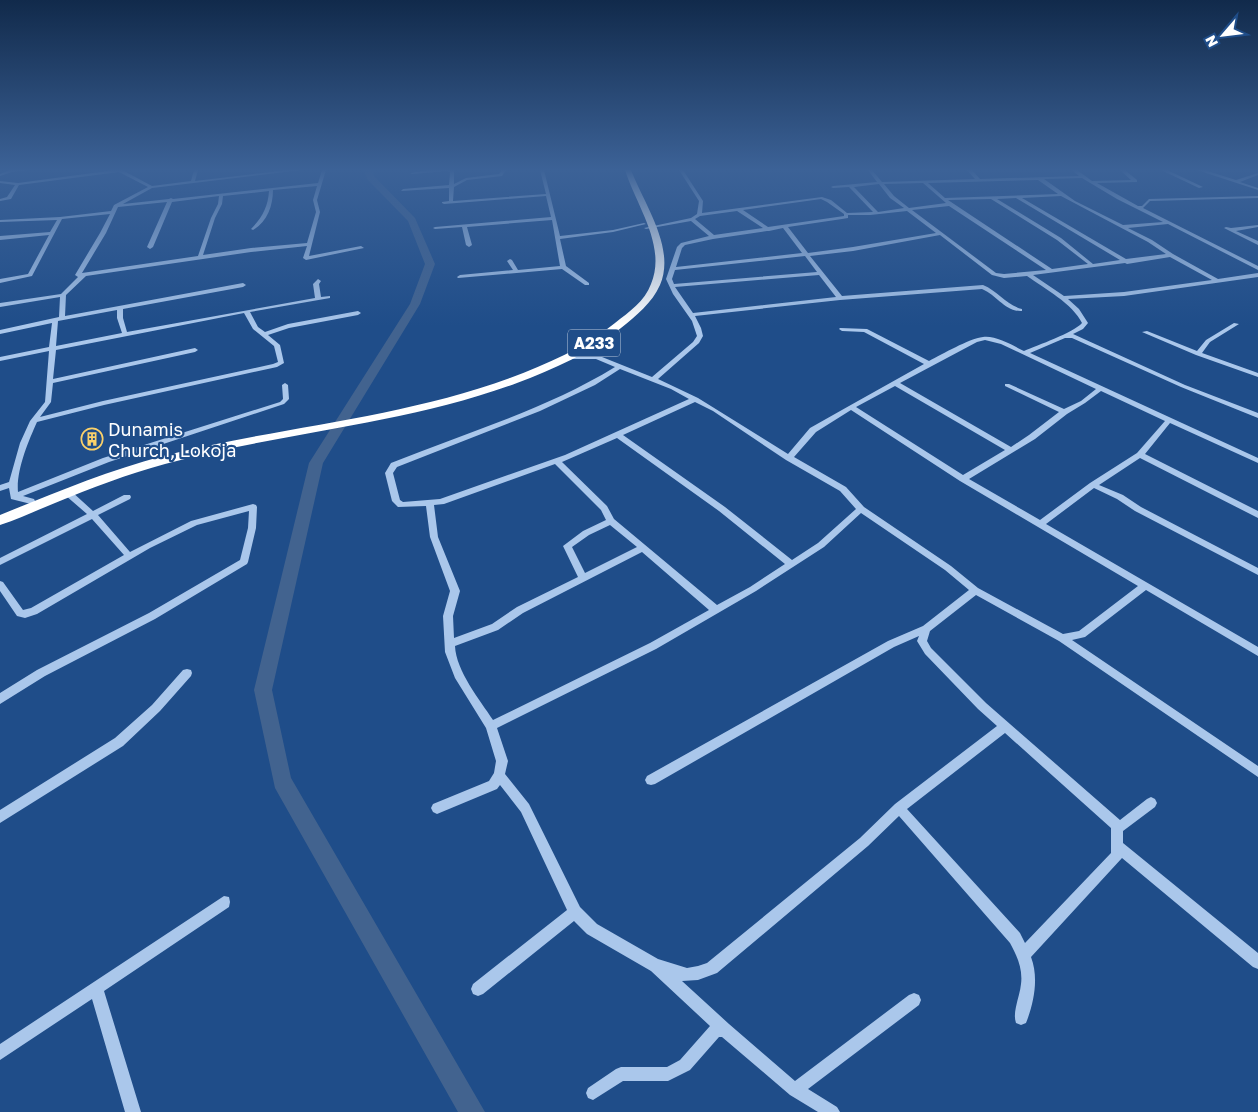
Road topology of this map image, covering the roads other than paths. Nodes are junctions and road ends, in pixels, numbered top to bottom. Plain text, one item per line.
1 (58, 222) edge
2 (109, 222) edge
3 (161, 222) edge
4 (212, 222) edge
5 (260, 222) edge
6 (316, 222) edge
7 (510, 222) edge
8 (555, 222) edge
9 (645, 222) edge
10 (646, 222) edge
11 (673, 222) edge
12 (695, 222) edge
13 (757, 222) edge
14 (817, 222) edge
15 (924, 222) edge
16 (977, 222) edge
17 (1031, 222) edge
18 (1060, 222) edge
19 (1111, 222) edge
20 (1168, 223) joint
21 (464, 226) junction
22 (647, 226) junction
23 (1258, 226) edge
24 (785, 227) junction
25 (1121, 227) junction
26 (253, 228) dead end
27 (435, 228) dead end
28 (1229, 229) joint
29 (769, 230) junction
30 (52, 233) junction
31 (939, 234) junction
32 (712, 237) junction
33 (0, 238) edge
34 (557, 238) junction
35 (1258, 243) edge
36 (310, 244) junction
37 (469, 245) dead end
38 (150, 247) dead end
39 (361, 248) dead end
40 (806, 254) junction
41 (1171, 255) junction
42 (200, 257) junction
43 (510, 261) dead end
44 (1127, 262) junction
45 (563, 266) junction
46 (1093, 266) junction
47 (1258, 268) edge
48 (673, 269) junction
49 (1051, 271) junction
50 (517, 272) junction
51 (820, 272) junction
52 (84, 274) junction
53 (1028, 274) junction
54 (1258, 275) edge
55 (460, 277) dead end
56 (0, 281) edge
57 (318, 281) dead end
58 (1218, 281) junction
59 (587, 284) dead end
60 (244, 285) dead end
61 (671, 286) junction
62 (63, 295) junction
63 (328, 296) dead end
64 (318, 298) junction
65 (840, 298) junction
66 (1061, 298) junction
67 (0, 305) edge
68 (120, 308) junction
69 (1020, 310) dead end
70 (246, 311) junction
71 (358, 313) dead end
72 (691, 315) junction
73 (59, 320) junction
74 (1236, 324) dead end
75 (842, 329) dead end
76 (0, 332) edge
77 (1145, 332) dead end
78 (125, 334) junction
79 (263, 335) junction
80 (1064, 336) junction
81 (52, 350) junction
82 (195, 350) dead end
83 (1024, 353) junction
84 (1198, 354) junction
85 (568, 358) junction
86 (0, 359) edge
87 (930, 364) junction
88 (619, 367) junction
89 (1258, 376) edge
90 (654, 379) junction
91 (50, 382) junction
92 (895, 383) junction
93 (285, 385) dead end
94 (1007, 385) dead end
95 (1100, 389) junction
96 (696, 399) junction
97 (851, 407) junction
98 (400, 408) junction
99 (1064, 412) junction
100 (1258, 416) edge
101 (34, 421) junction
102 (1168, 421) junction
103 (284, 431) junction
104 (618, 435) junction
105 (1009, 449) junction
106 (1140, 455) junction
107 (789, 458) junction
108 (556, 461) junction
109 (1258, 461) edge
110 (963, 479) junction
111 (13, 484) junction
112 (1093, 485) junction
113 (0, 488) edge
114 (68, 492) junction
115 (14, 497) junction
116 (127, 498) dead end
117 (31, 501) junction
118 (430, 503) junction
119 (861, 509) junction
120 (0, 514) edge
121 (93, 515) junction
122 (1258, 515) edge
123 (0, 520) edge
124 (611, 521) junction
125 (1040, 524) junction
126 (643, 548) junction
127 (130, 556) junction
128 (0, 562) edge
129 (791, 564) junction
130 (1258, 572) edge
131 (583, 578) junction
132 (0, 584) edge
133 (1145, 586) junction
134 (975, 590) junction
135 (716, 610) junction
136 (926, 629) junction
137 (1062, 638) junction
138 (450, 644) junction
139 (1258, 652) edge
140 (187, 673) dead end
141 (0, 699) edge
142 (491, 726) junction
143 (1005, 726) junction
144 (1258, 772) edge
145 (499, 775) junction
146 (651, 780) dead end
147 (1151, 803) dead end
148 (438, 808) dead end
149 (899, 808) junction
150 (0, 817) edge
151 (1117, 825) junction
152 (1118, 847) junction
153 (224, 902) dead end
154 (575, 912) junction
155 (1024, 954) junction
156 (1258, 962) edge
157 (656, 966) junction
158 (96, 989) junction
159 (478, 989) dead end
160 (914, 1000) dead end
161 (1021, 1018) dead end
162 (724, 1029) junction
163 (0, 1053) edge
164 (795, 1090) junction
165 (593, 1093) dead end
166 (133, 1112) edge
167 (832, 1112) edge

1 - 30 street
2 - 52 street
3 - 38 street
4 - 42 street
5 - 26 street
6 - 36 street
7 - 21 street
8 - 34 street
9 - 22 highway, A233
10 - 22 highway, A233
11 - 22 street
12 - 32 street
13 - 29 street
14 - 24 street
15 - 31 street
16 - 49 street
17 - 46 street
18 - 44 street
19 - 25 street
20 - 25 street
20 - 47 street
21 - 27 street
21 - 37 street
22 - 34 street
22 - 85 highway, A233
22 - 98 highway, A233
23 - 28 street
24 - 29 street
24 - 40 street
25 - 41 street
28 - 35 street
29 - 32 street
30 - 33 street
30 - 56 street
31 - 40 street
31 - 53 street
32 - 48 street
34 - 45 street
36 - 39 street
36 - 42 street
40 - 48 street
40 - 51 street
41 - 44 street
41 - 58 street
42 - 52 street
43 - 50 street
44 - 46 street
45 - 50 street
45 - 59 street
46 - 49 street
48 - 61 street
49 - 53 street
50 - 55 street
51 - 61 street
51 - 65 street
52 - 62 street
53 - 66 street
54 - 58 street
57 - 64 street
58 - 66 street
60 - 68 street
61 - 72 street
62 - 67 street
62 - 73 street
63 - 64 street
64 - 70 street
65 - 69 street
65 - 72 street
66 - 80 street
68 - 73 street
68 - 78 street
70 - 78 street
70 - 79 street
71 - 79 street
72 - 90 street
73 - 76 street
73 - 81 street
74 - 84 street
75 - 87 street
77 - 84 street
78 - 81 street
79 - 101 street
80 - 83 street
80 - 100 street
81 - 86 street
81 - 91 street
82 - 91 street
83 - 87 street
83 - 95 street
84 - 89 street
85 - 88 street
85 - 98 highway, A233
87 - 92 street
88 - 90 street
88 - 118 street
90 - 96 street
91 - 101 street
92 - 97 street
92 - 105 street
93 - 115 street
94 - 99 street
95 - 99 street
95 - 102 street
96 - 104 street
96 - 107 street
97 - 107 street
97 - 110 street
98 - 103 highway, A233
99 - 105 street
101 - 111 street
102 - 106 street
102 - 109 street
103 - 114 highway, A233
103 - 117 highway, A233
104 - 108 street
104 - 129 street
105 - 110 street
106 - 112 street
106 - 122 street
107 - 119 street
108 - 118 street
108 - 124 street
110 - 125 street
111 - 113 street
111 - 115 street
112 - 125 street
112 - 130 street
114 - 121 street
114 - 123 highway, A233
115 - 117 street
116 - 121 street
117 - 120 highway, A233
118 - 138 street
119 - 129 street
119 - 134 street
121 - 127 street
121 - 128 street
124 - 126 street
124 - 131 street
125 - 133 street
126 - 131 street
126 - 135 street
127 - 132 street
127 - 141 street
129 - 135 street
131 - 138 street
133 - 137 street
133 - 139 street
134 - 136 street
134 - 137 street
135 - 142 street
136 - 143 street
136 - 146 street
137 - 144 street
138 - 142 street
140 - 150 street
142 - 145 street
143 - 149 street
143 - 151 street
145 - 148 street
145 - 154 street
147 - 151 street
149 - 155 street
149 - 157 street
151 - 152 street
152 - 155 street
152 - 156 street
153 - 158 street
154 - 157 street
154 - 159 street
155 - 161 street
157 - 162 street
158 - 163 street
158 - 166 street
160 - 164 street
162 - 164 street
162 - 165 street
164 - 167 street

